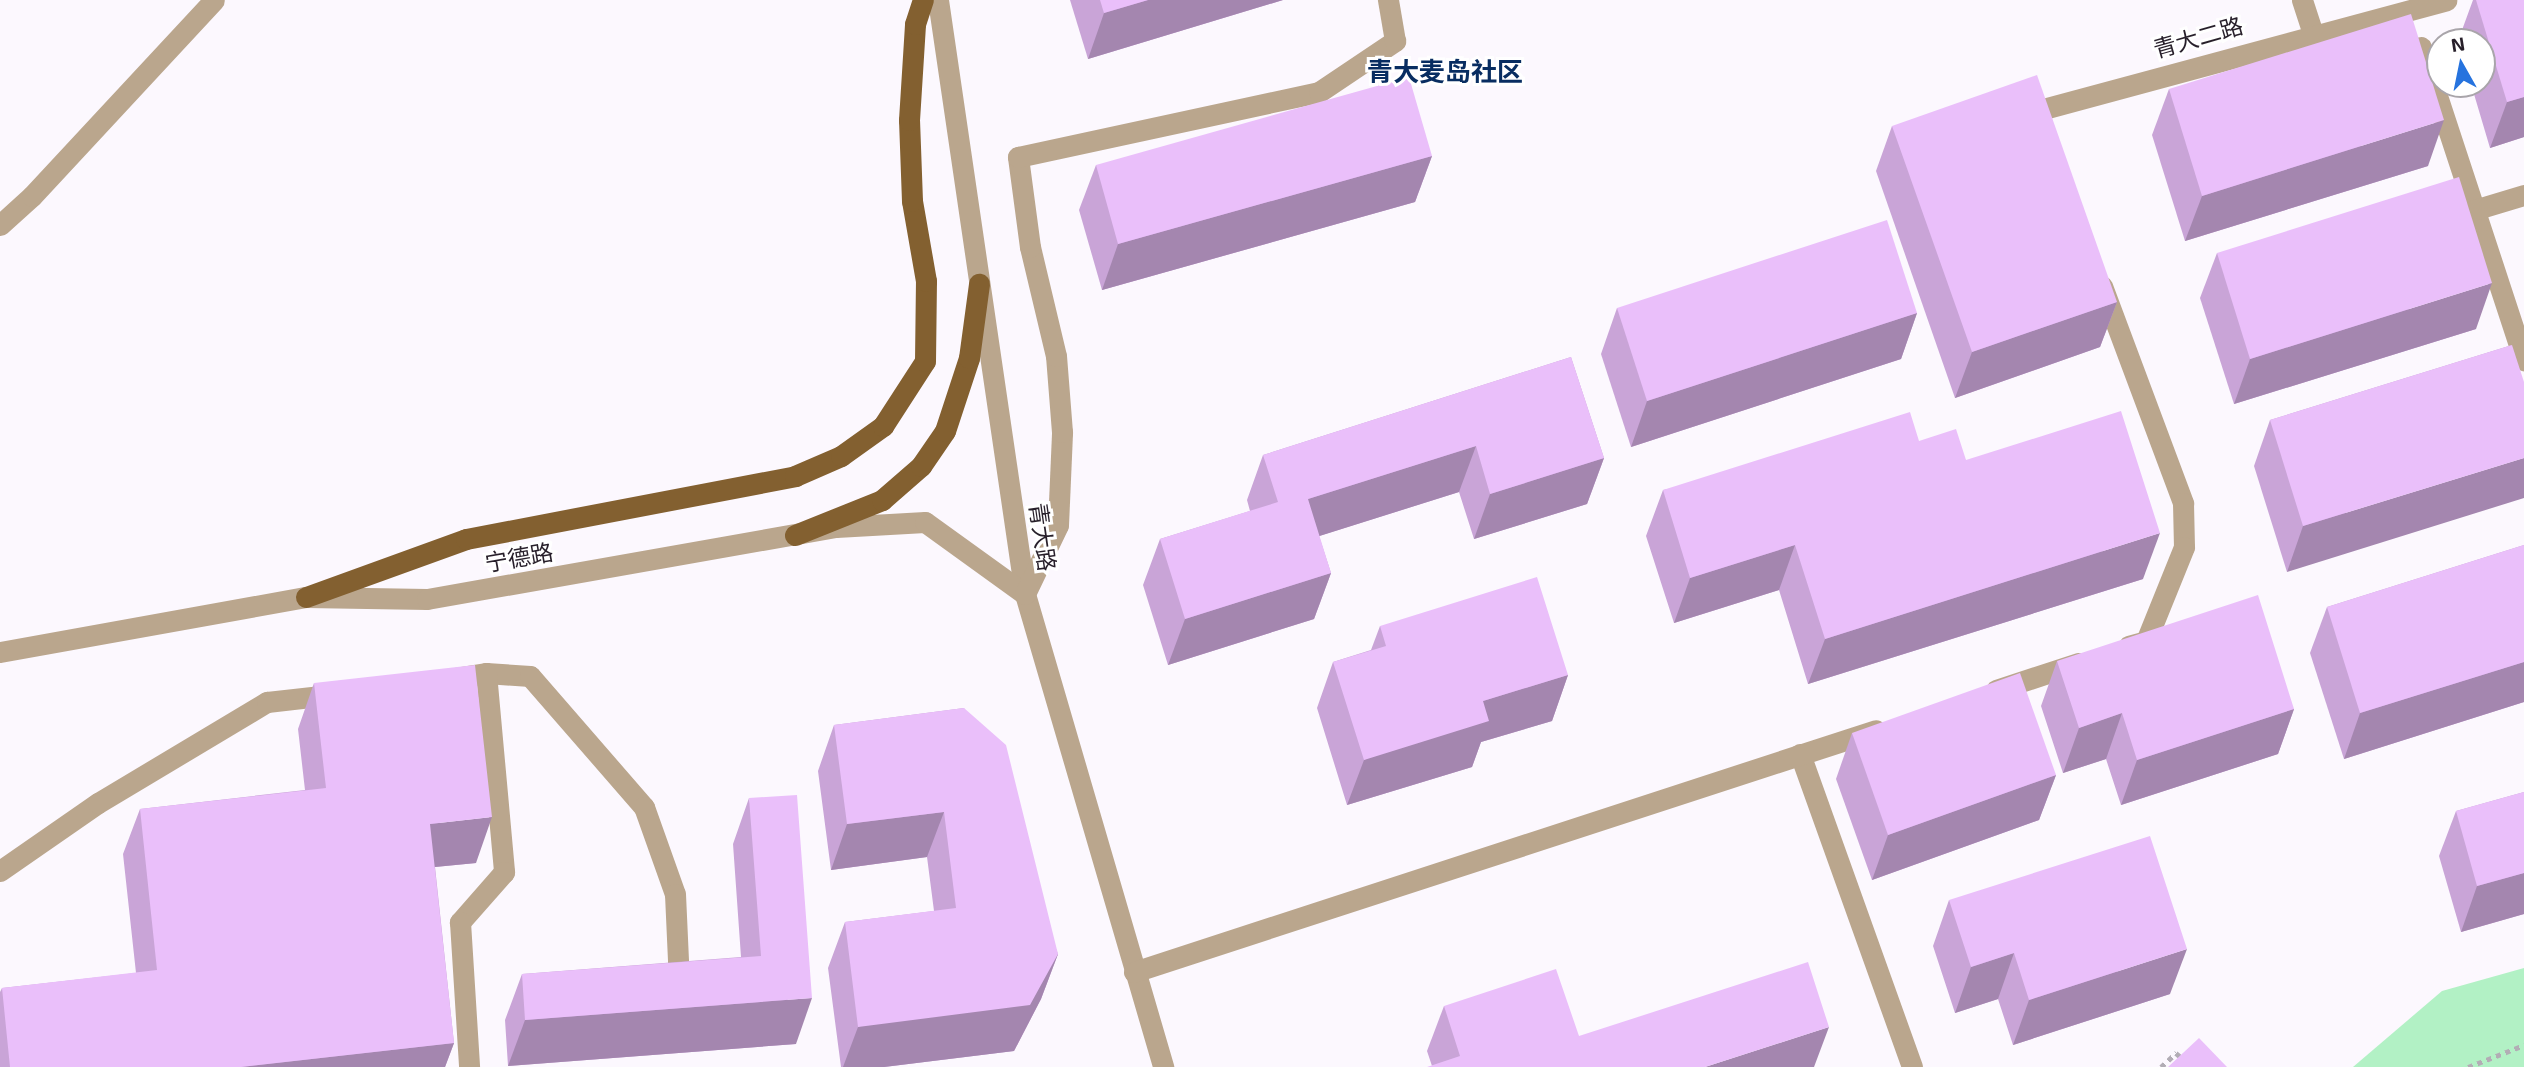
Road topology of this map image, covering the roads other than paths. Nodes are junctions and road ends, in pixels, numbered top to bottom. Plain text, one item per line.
1 (214, 0) edge
2 (923, 0) edge
3 (938, 0) edge
4 (1388, 0) edge
5 (2302, 0) edge
6 (2446, 0) edge
7 (2412, 5) edge
8 (2313, 34) junction
9 (2051, 151) edge
10 (2524, 195) edge
11 (2474, 210) junction
12 (0, 225) edge
13 (2095, 268) edge
14 (979, 284) junction
15 (2524, 361) edge
16 (795, 535) junction
17 (1025, 594) junction
18 (306, 597) junction
19 (0, 652) edge
20 (486, 673) junction
21 (424, 683) edge
22 (359, 691) edge
23 (1979, 695) edge
24 (1902, 721) edge
25 (1800, 754) junction
26 (0, 871) edge
27 (1134, 972) junction
28 (679, 982) edge
29 (469, 1067) edge
30 (1163, 1067) edge
31 (1912, 1067) edge

1 - 12 street
2 - 18 main road
3 - 14 street, 青大路
4 - 17 street
5 - 8 street
6 - 7 street
7 - 8 street
7 - 11 street
8 - 9 street
10 - 11 street
11 - 15 street
13 - 23 street
14 - 16 main road
14 - 17 street, 青大路
16 - 17 street, 宁德路
16 - 18 street, 宁德路
17 - 27 street, 青大路
18 - 19 street, 宁德路
20 - 21 street
20 - 28 street
20 - 29 street
22 - 26 street
24 - 25 street
25 - 27 street
25 - 31 street
27 - 30 street, 青大路

